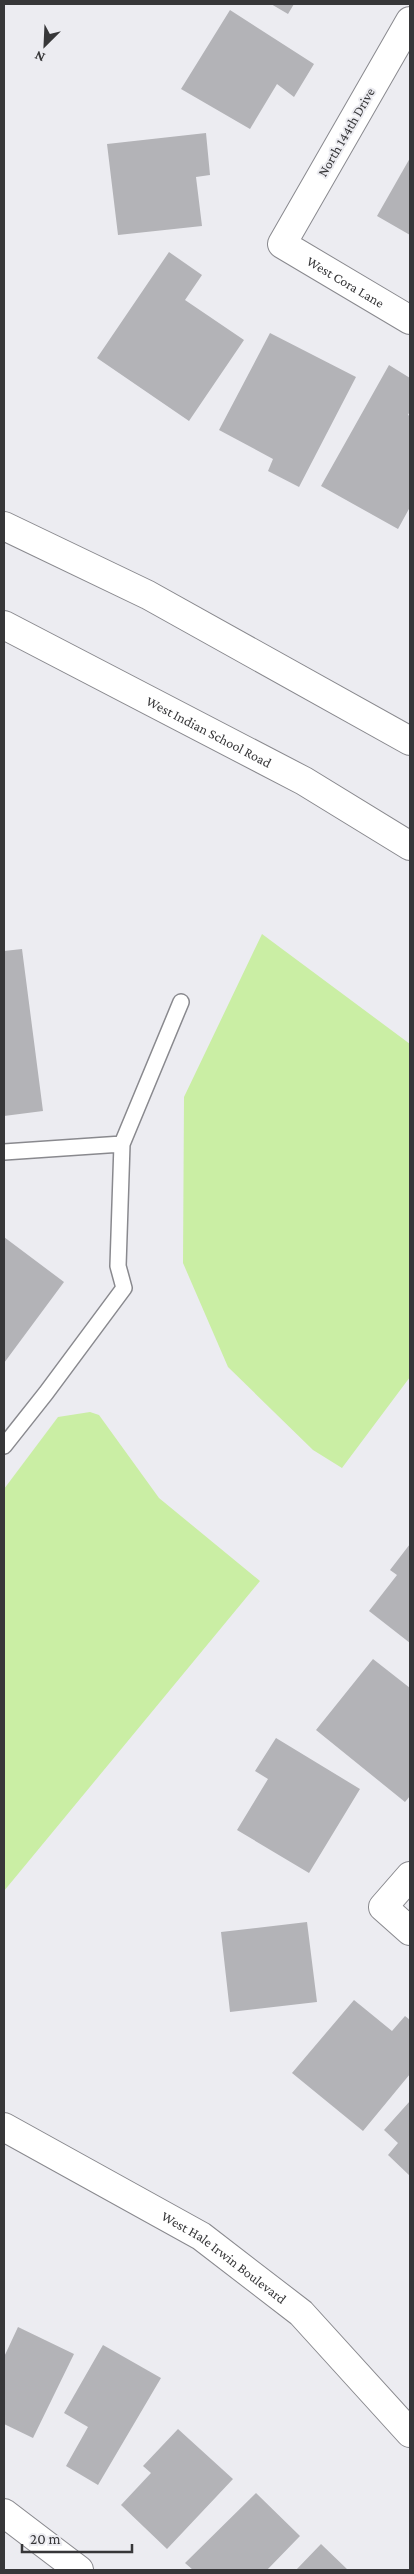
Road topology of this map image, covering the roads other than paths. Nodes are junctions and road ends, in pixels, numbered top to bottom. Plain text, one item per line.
1 (410, 20) edge
2 (282, 244) joint
3 (410, 320) edge
4 (4, 526) edge
5 (4, 626) edge
6 (410, 741) edge
7 (410, 846) edge
8 (181, 1002) dead end
9 (122, 1144) junction
10 (4, 1152) edge
11 (4, 1446) edge
12 (410, 1876) edge
13 (410, 1931) edge
14 (4, 2127) edge
15 (410, 2433) edge
16 (4, 2513) edge
17 (79, 2570) edge

1 - 2 street, North 144th Drive
2 - 3 street, West Cora Lane
4 - 6 street
5 - 7 street, West Indian School Road
8 - 9 lane
9 - 10 lane
9 - 11 lane
12 - 13 street
14 - 15 street, West Hale Irwin Boulevard
16 - 17 street

